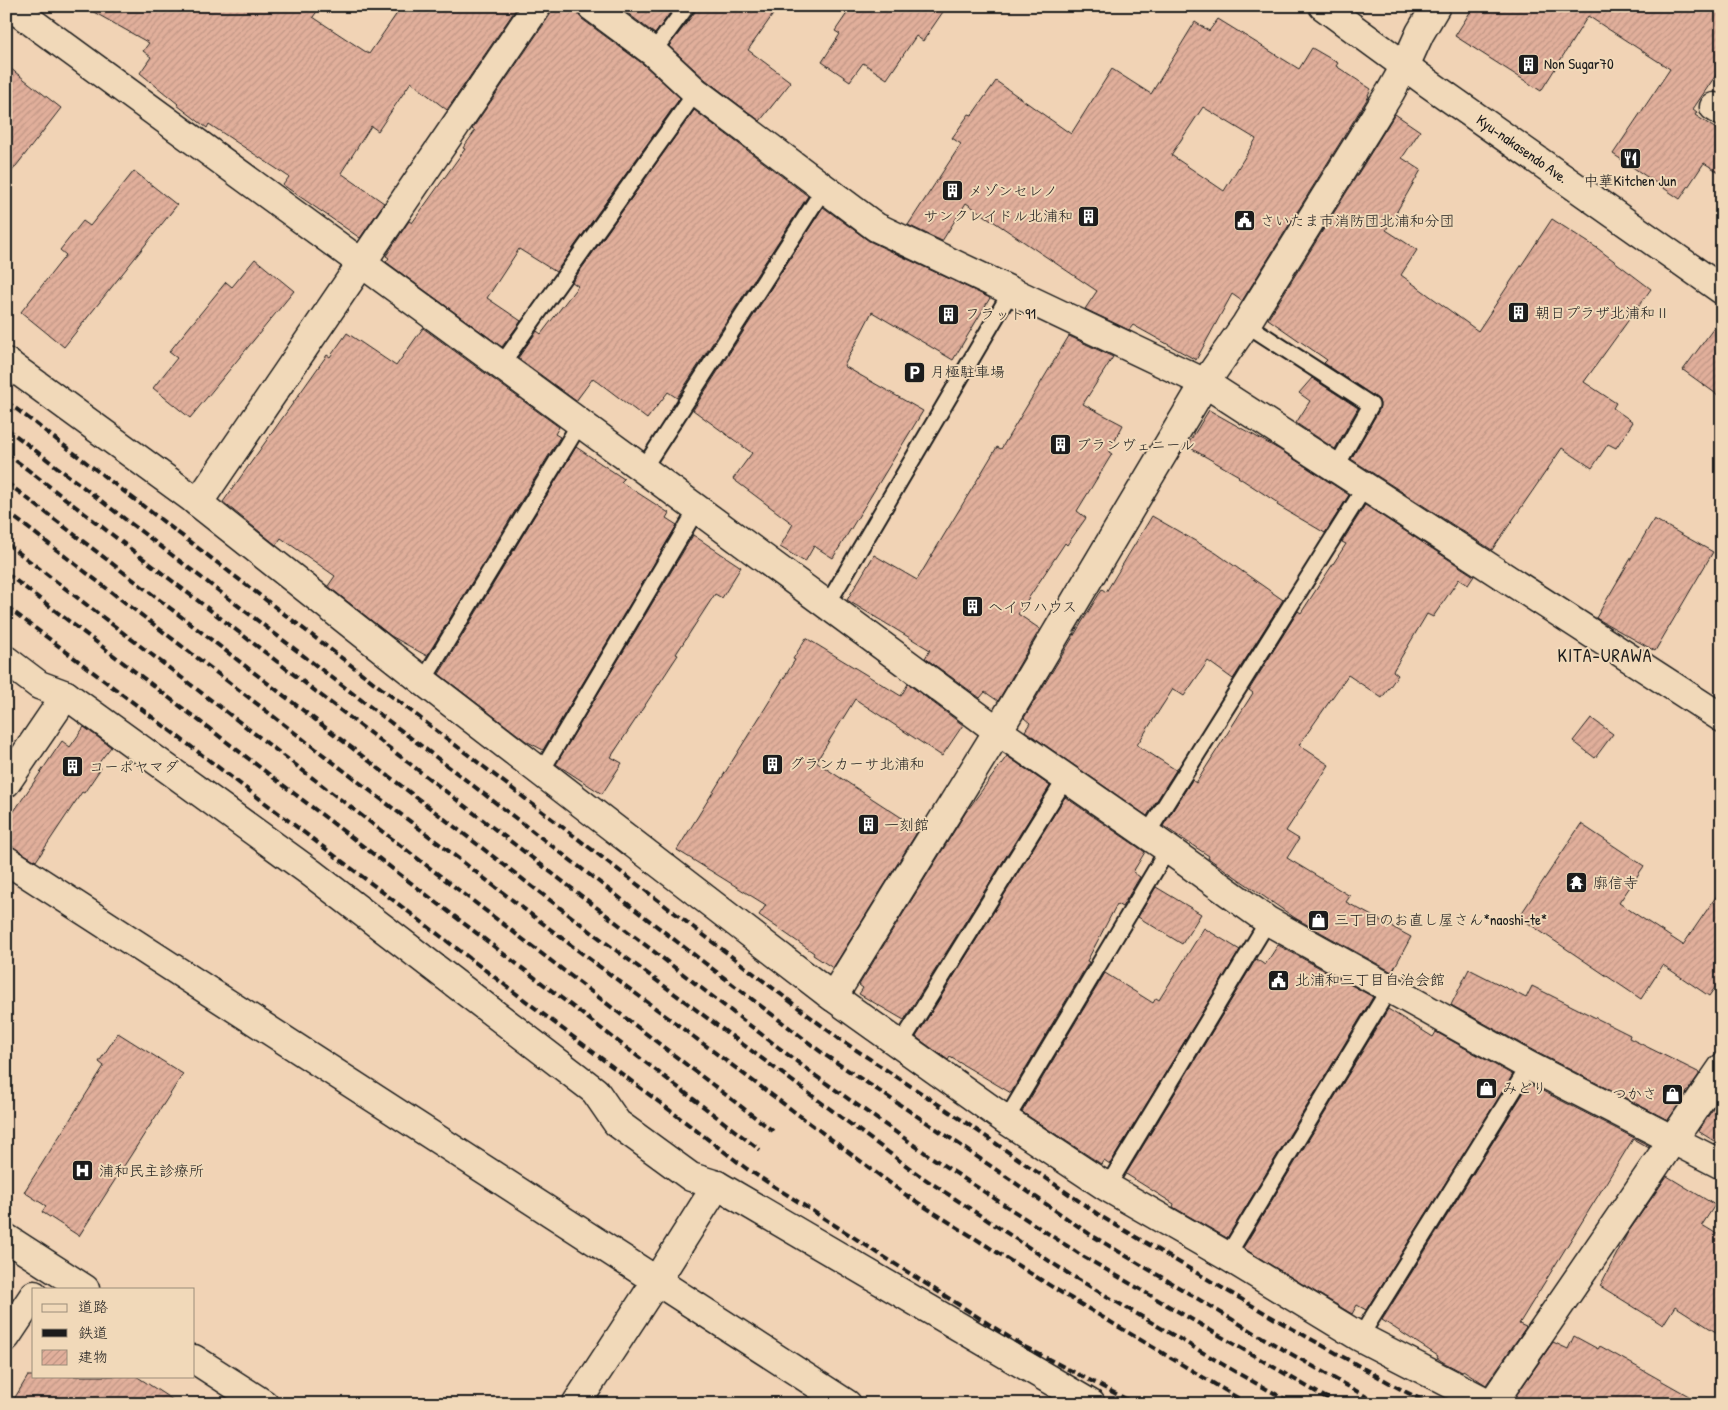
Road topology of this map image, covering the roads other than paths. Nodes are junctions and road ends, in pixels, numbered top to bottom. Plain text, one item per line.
1 (537, 6) edge
2 (591, 6) edge
3 (687, 6) edge
4 (1323, 6) edge
5 (1436, 6) edge
6 (8, 7) edge
7 (652, 52) junction
8 (1405, 66) junction
9 (696, 92) junction
10 (825, 187) junction
11 (362, 264) junction
12 (1012, 290) junction
13 (1722, 290) edge
14 (1246, 324) junction
15 (6, 362) edge
16 (501, 365) junction
17 (1205, 383) junction
18 (580, 423) junction
19 (1336, 467) junction
20 (643, 469) junction
21 (1365, 487) junction
22 (198, 503) junction
23 (697, 509) junction
24 (827, 605) junction
25 (6, 660) edge
26 (423, 681) junction
27 (66, 695) junction
28 (1722, 718) edge
29 (998, 731) junction
30 (541, 772) junction
31 (1066, 778) junction
32 (6, 783) edge
33 (1157, 842) junction
34 (6, 860) edge
35 (1268, 921) junction
36 (1389, 989) junction
37 (833, 997) junction
38 (900, 1045) junction
39 (1529, 1066) junction
40 (1722, 1068) edge
41 (1006, 1120) junction
42 (1672, 1139) junction
43 (1722, 1165) edge
44 (717, 1185) junction
45 (1107, 1187) junction
46 (6, 1238) edge
47 (1226, 1256) junction
48 (45, 1278) edge
49 (657, 1280) junction
50 (81, 1288) edge
51 (32, 1298) edge
52 (6, 1337) edge
53 (1360, 1337) junction
54 (195, 1360) edge
55 (264, 1404) edge
56 (576, 1404) edge
57 (847, 1404) edge
58 (1091, 1404) edge
59 (1491, 1404) edge

1 - 11 street
2 - 7 street
3 - 7 lane
4 - 8 street, Kyu-nakasendo Ave.
5 - 8 street
6 - 11 street
7 - 9 street
8 - 13 street, Kyu-nakasendo Ave.
8 - 14 street
9 - 10 street
9 - 16 lane
10 - 12 street
10 - 20 lane
11 - 16 street
11 - 22 street
12 - 17 street
12 - 24 lane
14 - 17 street
14 - 19 lane
15 - 22 street
16 - 18 street
17 - 19 street
17 - 29 street
18 - 20 street
18 - 26 lane
19 - 21 street
20 - 23 street
21 - 28 street
21 - 33 lane
22 - 26 street
23 - 24 street
23 - 30 lane
24 - 29 street
25 - 27 street
26 - 30 street
27 - 32 street
27 - 44 street
29 - 31 street
29 - 37 street
30 - 37 street
31 - 33 street
31 - 38 lane
33 - 35 street
33 - 41 lane
34 - 49 street
35 - 36 street
35 - 45 lane
36 - 39 street
36 - 47 lane
37 - 38 street
38 - 41 street
39 - 42 street
39 - 53 lane
40 - 42 street
41 - 45 street
42 - 43 street
42 - 59 street
44 - 49 street
44 - 58 street
45 - 47 street
46 - 48 street
47 - 53 street
48 - 50 street
49 - 56 street
49 - 57 street
51 - 52 street
53 - 59 street
54 - 55 street

